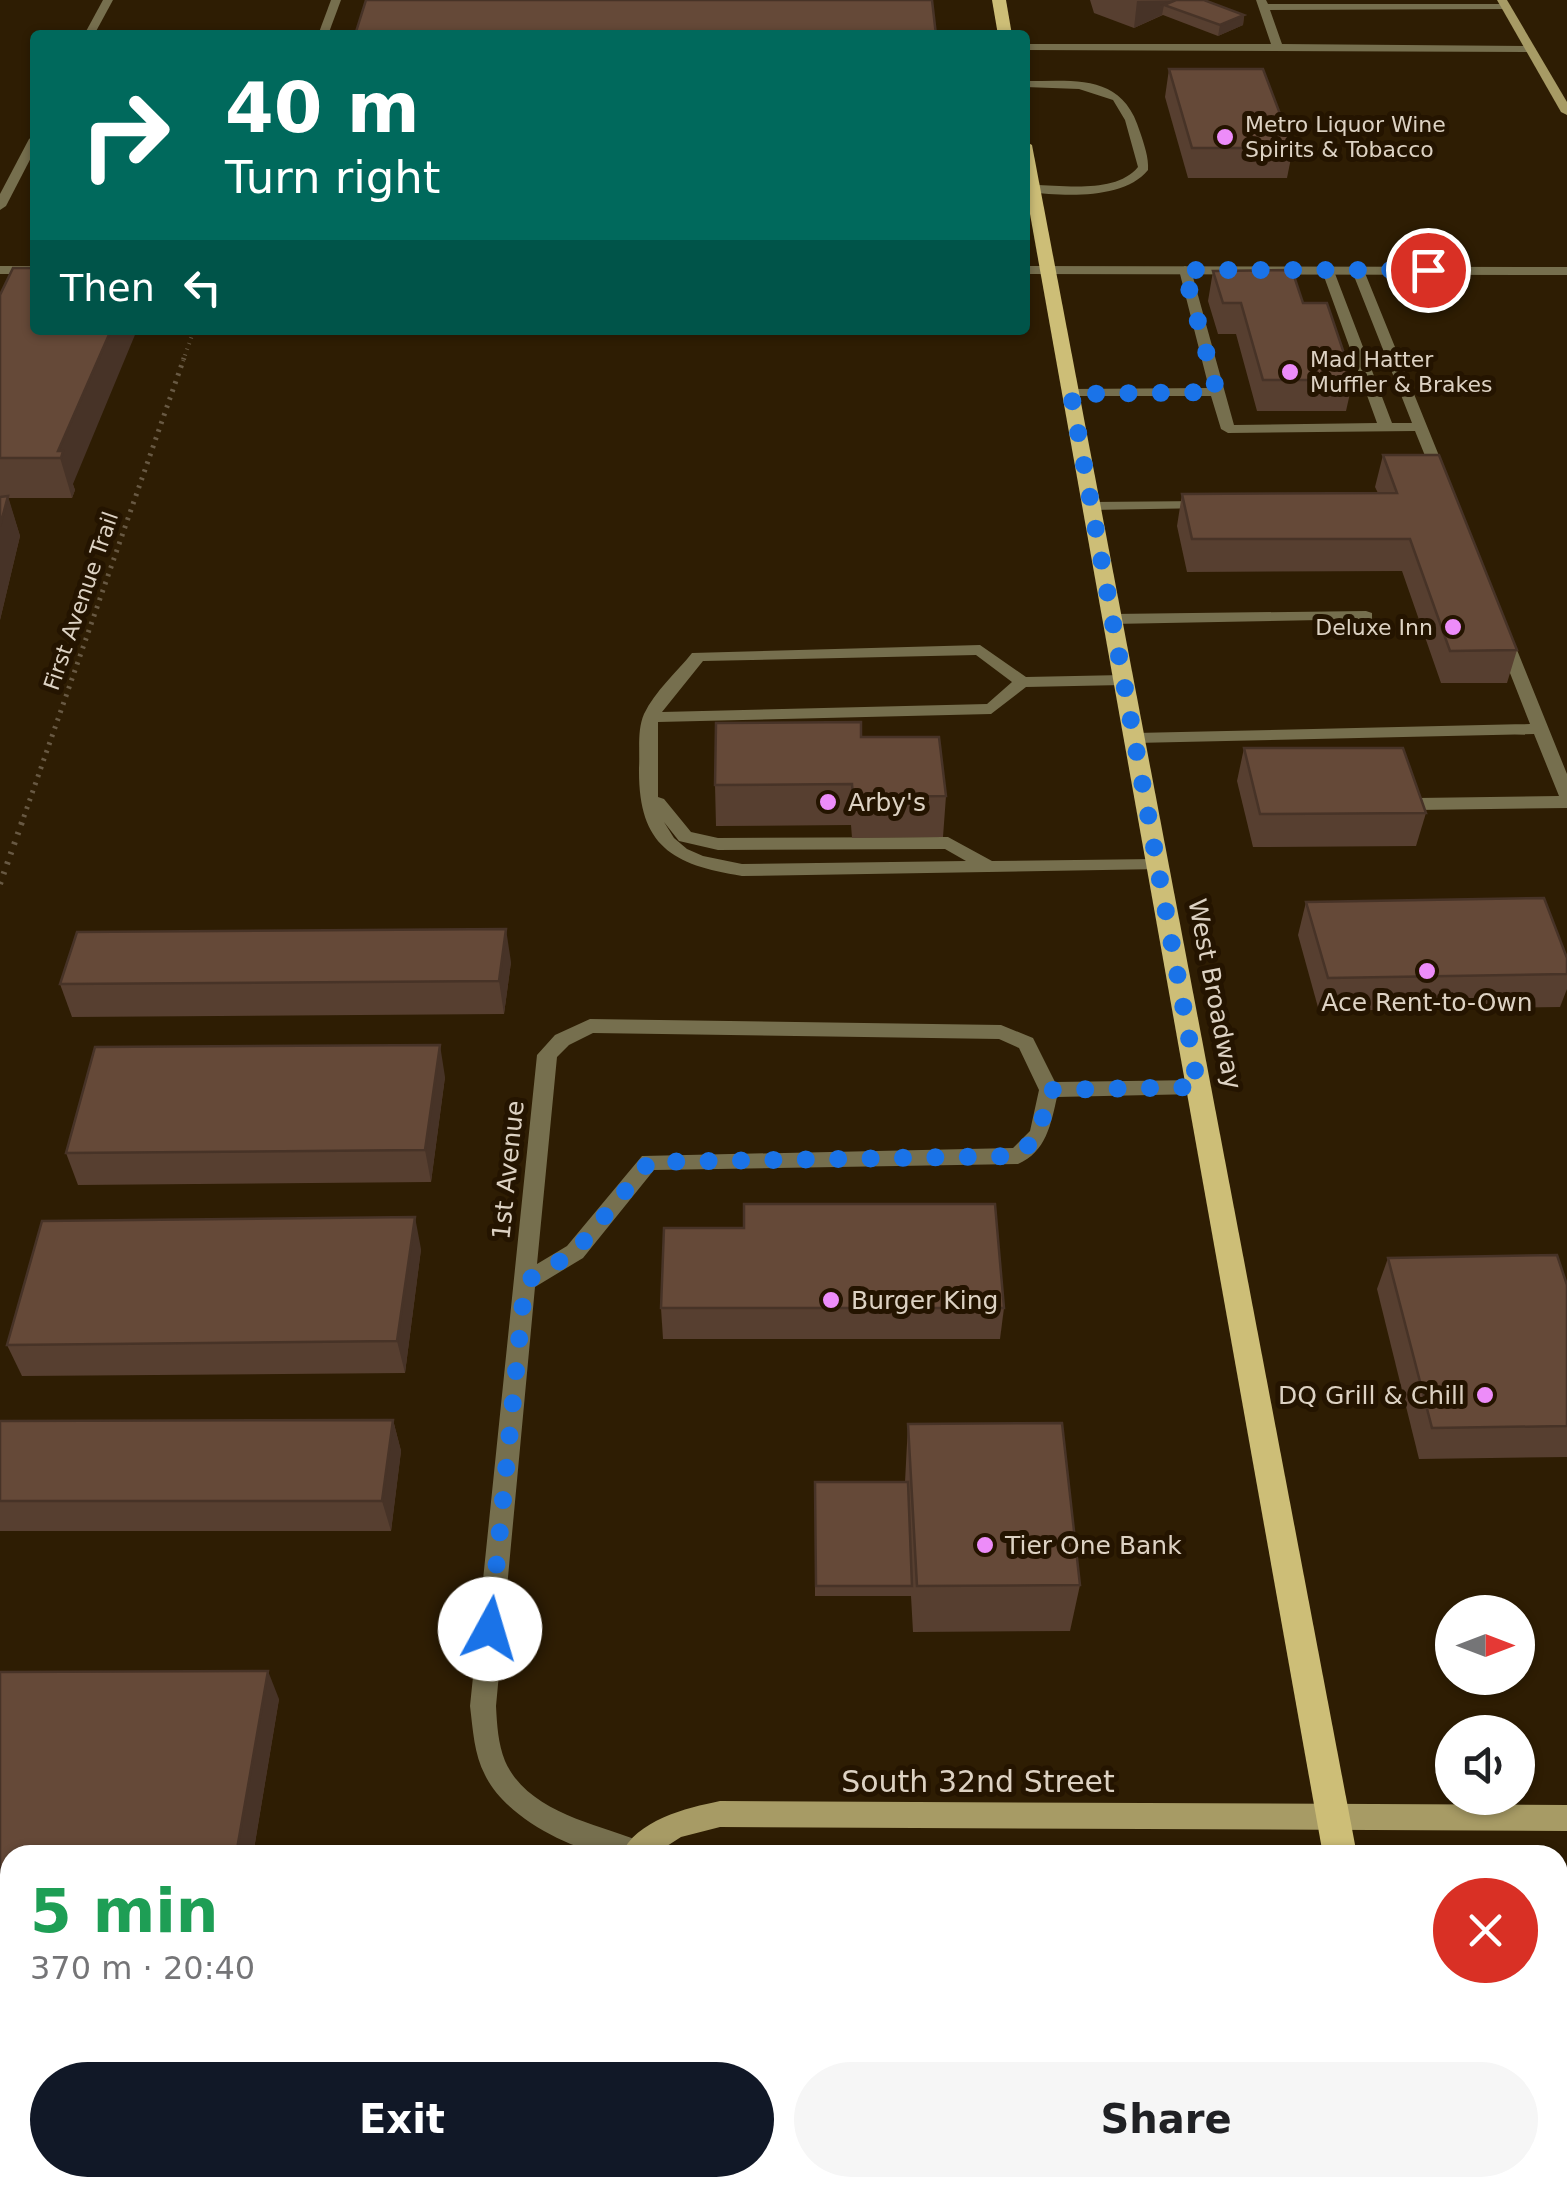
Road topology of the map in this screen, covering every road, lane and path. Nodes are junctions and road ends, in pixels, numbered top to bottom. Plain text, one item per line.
1 (108, 0) edge
2 (336, 0) edge
3 (999, 0) edge
4 (1262, 3) edge
5 (1504, 4) edge
6 (92, 30) edge
7 (325, 30) edge
8 (1004, 30) edge
9 (1030, 47) edge
10 (1278, 47) junction
11 (1530, 48) junction
12 (1030, 84) edge
13 (1567, 112) edge
14 (30, 148) edge
15 (1030, 178) edge
16 (1033, 189) junction
17 (0, 206) edge
18 (0, 270) edge
19 (30, 270) edge
20 (1030, 270) edge
21 (1048, 270) junction
22 (1184, 270) junction
23 (1328, 270) junction
24 (1358, 270) junction
25 (1567, 270) edge
26 (1344, 314) junction
27 (1375, 314) junction
28 (192, 335) edge
29 (1217, 392) junction
30 (1071, 394) junction
31 (1420, 426) junction
32 (1386, 427) junction
33 (1448, 498) edge
34 (1226, 504) edge
35 (1091, 506) junction
36 (1366, 616) dead end
37 (1112, 619) junction
38 (1498, 622) edge
39 (1122, 680) junction
40 (1022, 682) junction
41 (651, 717) junction
42 (1540, 729) junction
43 (1136, 738) junction
44 (1567, 799) edge
45 (1417, 804) edge
46 (1155, 865) junction
47 (0, 884) edge
48 (1198, 1087) junction
49 (1049, 1090) junction
50 (525, 1282) junction
51 (1567, 1818) edge
52 (1334, 1819) junction
53 (613, 1845) edge
54 (644, 1845) edge
55 (1338, 1845) edge

1 - 6 street
2 - 7 street
3 - 8 main road
4 - 5 street
4 - 10 street
5 - 11 street
9 - 10 street
10 - 11 street
11 - 13 street
12 - 16 street
14 - 17 street
15 - 16 main road, West Broadway
16 - 21 main road, West Broadway
18 - 19 street
20 - 21 street
21 - 22 street
21 - 30 main road, West Broadway
22 - 23 street
22 - 29 street
23 - 24 street
23 - 26 street
24 - 25 street
24 - 27 street
26 - 27 street
26 - 32 street
27 - 31 street
28 - 47 path, First Avenue Trail
29 - 30 street
29 - 32 street
30 - 35 main road, West Broadway
31 - 32 street
31 - 33 street
34 - 35 street
35 - 37 main road, West Broadway
36 - 37 street
37 - 39 main road, West Broadway
38 - 42 street
39 - 40 street
39 - 43 main road, West Broadway
40 - 41 street
40 - 41 street
41 - 46 street
42 - 43 street
42 - 44 street
43 - 46 main road, West Broadway
44 - 45 street
46 - 48 main road, West Broadway
48 - 49 street
48 - 52 main road, West Broadway
49 - 50 street
49 - 50 street, 1st Avenue
50 - 53 street, 1st Avenue
51 - 52 street, South 32nd Street
52 - 54 street, South 32nd Street
52 - 55 main road, West Broadway

